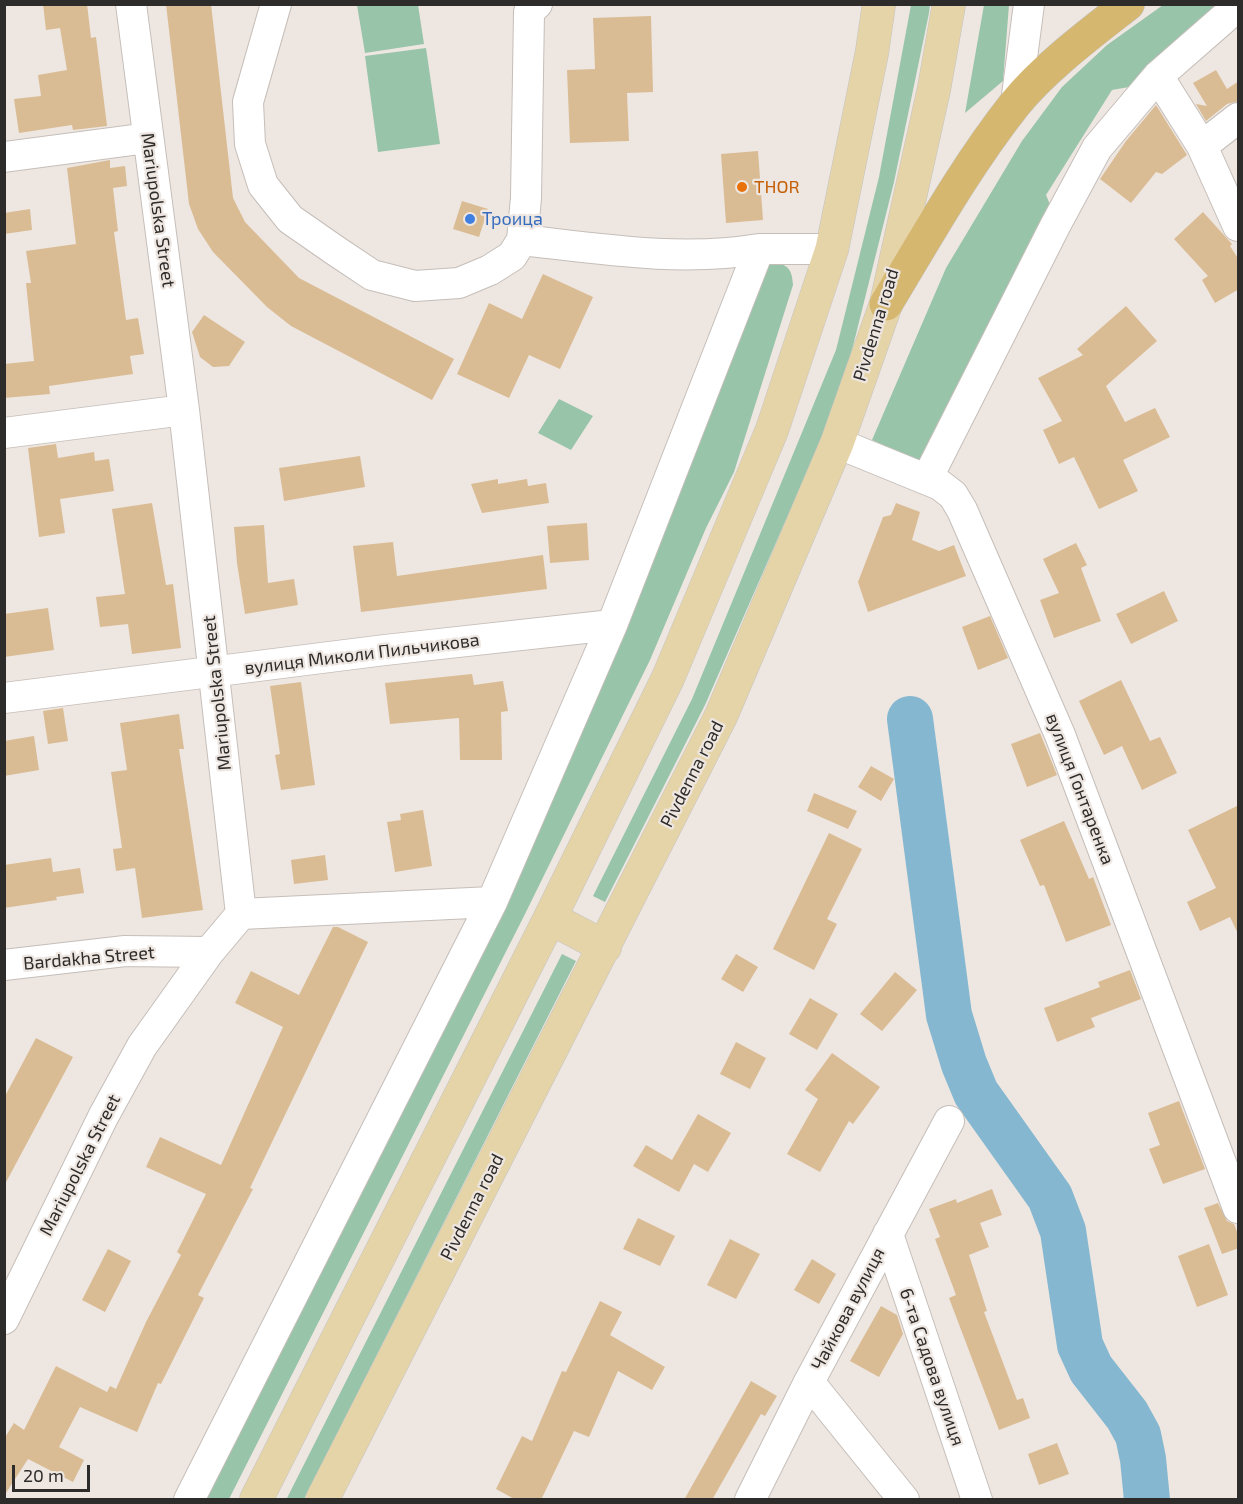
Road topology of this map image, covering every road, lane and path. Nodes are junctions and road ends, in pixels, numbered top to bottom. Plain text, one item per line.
1 (131, 4) edge
2 (276, 4) edge
3 (537, 4) edge
4 (879, 4) edge
5 (949, 4) edge
6 (1029, 4) edge
7 (1128, 4) edge
8 (1239, 6) edge
9 (1158, 76) junction
10 (1016, 103) junction
11 (1239, 118) edge
12 (148, 138) junction
13 (1202, 146) junction
14 (4, 157) edge
15 (1239, 226) edge
16 (522, 240) junction
17 (759, 249) junction
18 (832, 249) junction
19 (886, 304) junction
20 (184, 410) junction
21 (4, 433) edge
22 (837, 443) junction
23 (927, 479) junction
24 (612, 625) junction
25 (215, 671) junction
26 (4, 698) edge
27 (492, 902) junction
28 (241, 914) junction
29 (550, 918) junction
30 (605, 947) junction
31 (209, 952) junction
32 (4, 965) edge
33 (949, 1121) dead end
34 (1239, 1209) edge
35 (888, 1234) junction
36 (4, 1319) edge
37 (809, 1382) junction
38 (189, 1500) edge
39 (256, 1500) edge
40 (322, 1500) edge
41 (750, 1500) edge
42 (904, 1500) edge
43 (977, 1500) edge

1 - 12 street, Mariupolska Street
2 - 16 street
3 - 16 street
4 - 18 main road
5 - 19 main road, Pivdenna road
6 - 10 street
7 - 10 highway
8 - 9 street
9 - 13 street
9 - 23 street
10 - 19 highway
11 - 13 street
12 - 14 street
12 - 20 street, Mariupolska Street
13 - 15 street
16 - 17 street
17 - 18 street
17 - 24 street
18 - 29 main road
19 - 22 main road, Pivdenna road
20 - 21 street
20 - 25 street, Mariupolska Street
22 - 23 street, вулиця Гонтаренка
22 - 30 main road, Pivdenna road
23 - 34 street, вулиця Гонтаренка
24 - 25 street, вулиця Миколи Пильчикова
24 - 27 street
25 - 26 street, вулиця Миколи Пильчикова
25 - 28 street, Mariupolska Street
27 - 28 street
27 - 38 street
28 - 31 street, Mariupolska Street
29 - 30 main road
29 - 39 main road
30 - 40 main road, Pivdenna road
31 - 32 street, Bardakha Street
31 - 36 street, Mariupolska Street
33 - 35 street, Чайкова вулиця
35 - 37 street, Чайкова вулиця
35 - 43 street, 6-та Садова вулиця
37 - 41 street, Чайкова вулиця
37 - 42 street

